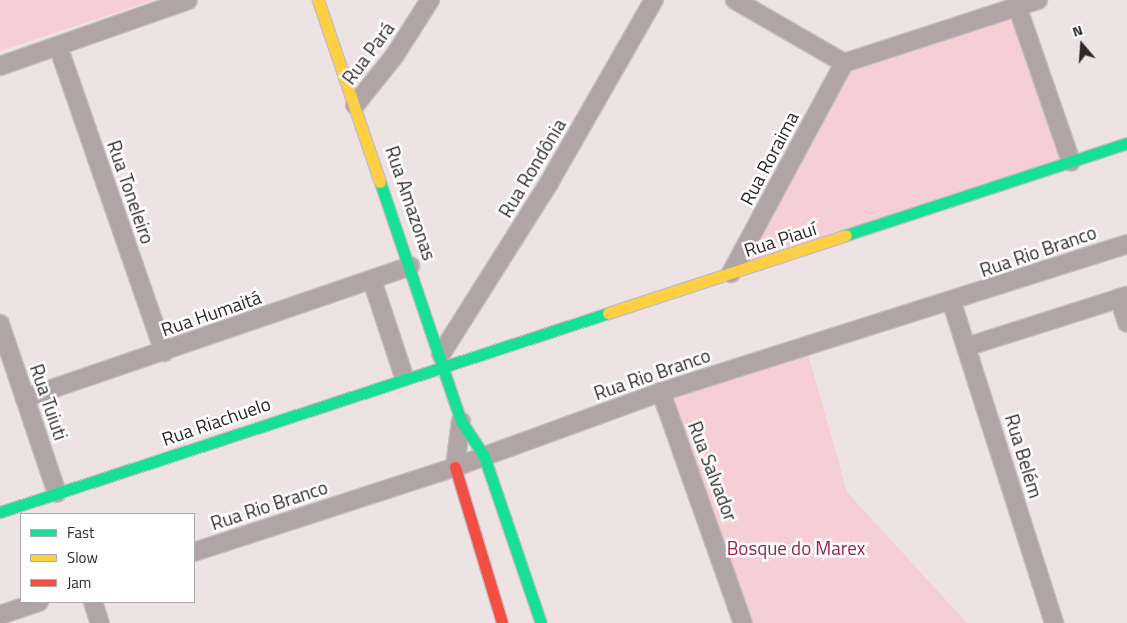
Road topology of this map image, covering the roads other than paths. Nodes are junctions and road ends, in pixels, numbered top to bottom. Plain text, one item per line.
1 (188, 0) edge
2 (318, 0) edge
3 (430, 0) edge
4 (654, 0) edge
5 (734, 0) edge
6 (1038, 0) edge
7 (1016, 3) edge
8 (58, 46) junction
9 (844, 63) junction
10 (0, 66) edge
11 (355, 105) junction
12 (1127, 143) edge
13 (1071, 162) junction
14 (1127, 244) edge
15 (410, 266) junction
16 (731, 273) junction
17 (372, 280) junction
18 (1123, 297) edge
19 (952, 303) junction
20 (1127, 323) edge
21 (0, 324) edge
22 (969, 346) junction
23 (164, 352) junction
24 (442, 359) junction
25 (404, 376) junction
26 (660, 392) junction
27 (25, 398) junction
28 (461, 421) junction
29 (484, 456) junction
30 (455, 467) junction
31 (57, 493) junction
32 (0, 512) edge
33 (195, 552) edge
34 (37, 603) edge
35 (93, 603) edge
36 (0, 615) edge
37 (100, 623) edge
38 (502, 623) edge
39 (541, 623) edge
40 (743, 623) edge
41 (1054, 623) edge

1 - 8 street
2 - 11 street, Rua Amazonas
3 - 11 street, Rua Pará
4 - 24 street, Rua Rondônia
5 - 9 street
6 - 7 street
7 - 9 street
7 - 13 street
8 - 10 street
8 - 23 street, Rua Toneleiro
9 - 16 street, Rua Roraima
11 - 15 street, Rua Amazonas
12 - 13 street, Rua Piauí
13 - 16 street, Rua Piauí
14 - 19 street, Rua Rio Branco
15 - 17 street, Rua Humaitá
15 - 24 street, Rua Amazonas
16 - 24 street, Rua Piauí
17 - 23 street, Rua Humaitá
17 - 25 street
18 - 20 street
18 - 22 street
19 - 22 street, Rua Belém
19 - 26 street, Rua Rio Branco
21 - 27 street, Rua Tuiuti
22 - 41 street, Rua Belém
23 - 27 street, Rua Humaitá
24 - 25 street, Rua Riachuelo
24 - 28 street, Rua Amazonas
25 - 31 street, Rua Riachuelo
26 - 29 street, Rua Rio Branco
26 - 40 street, Rua Salvador
27 - 31 street, Rua Tuiuti
28 - 29 street, Rua Amazonas
28 - 30 street, Rua Amazonas
29 - 30 street, Rua Rio Branco
29 - 39 street, Rua Amazonas
30 - 33 street, Rua Rio Branco
30 - 38 street
31 - 32 street, Rua Riachuelo
34 - 36 street
35 - 37 street

